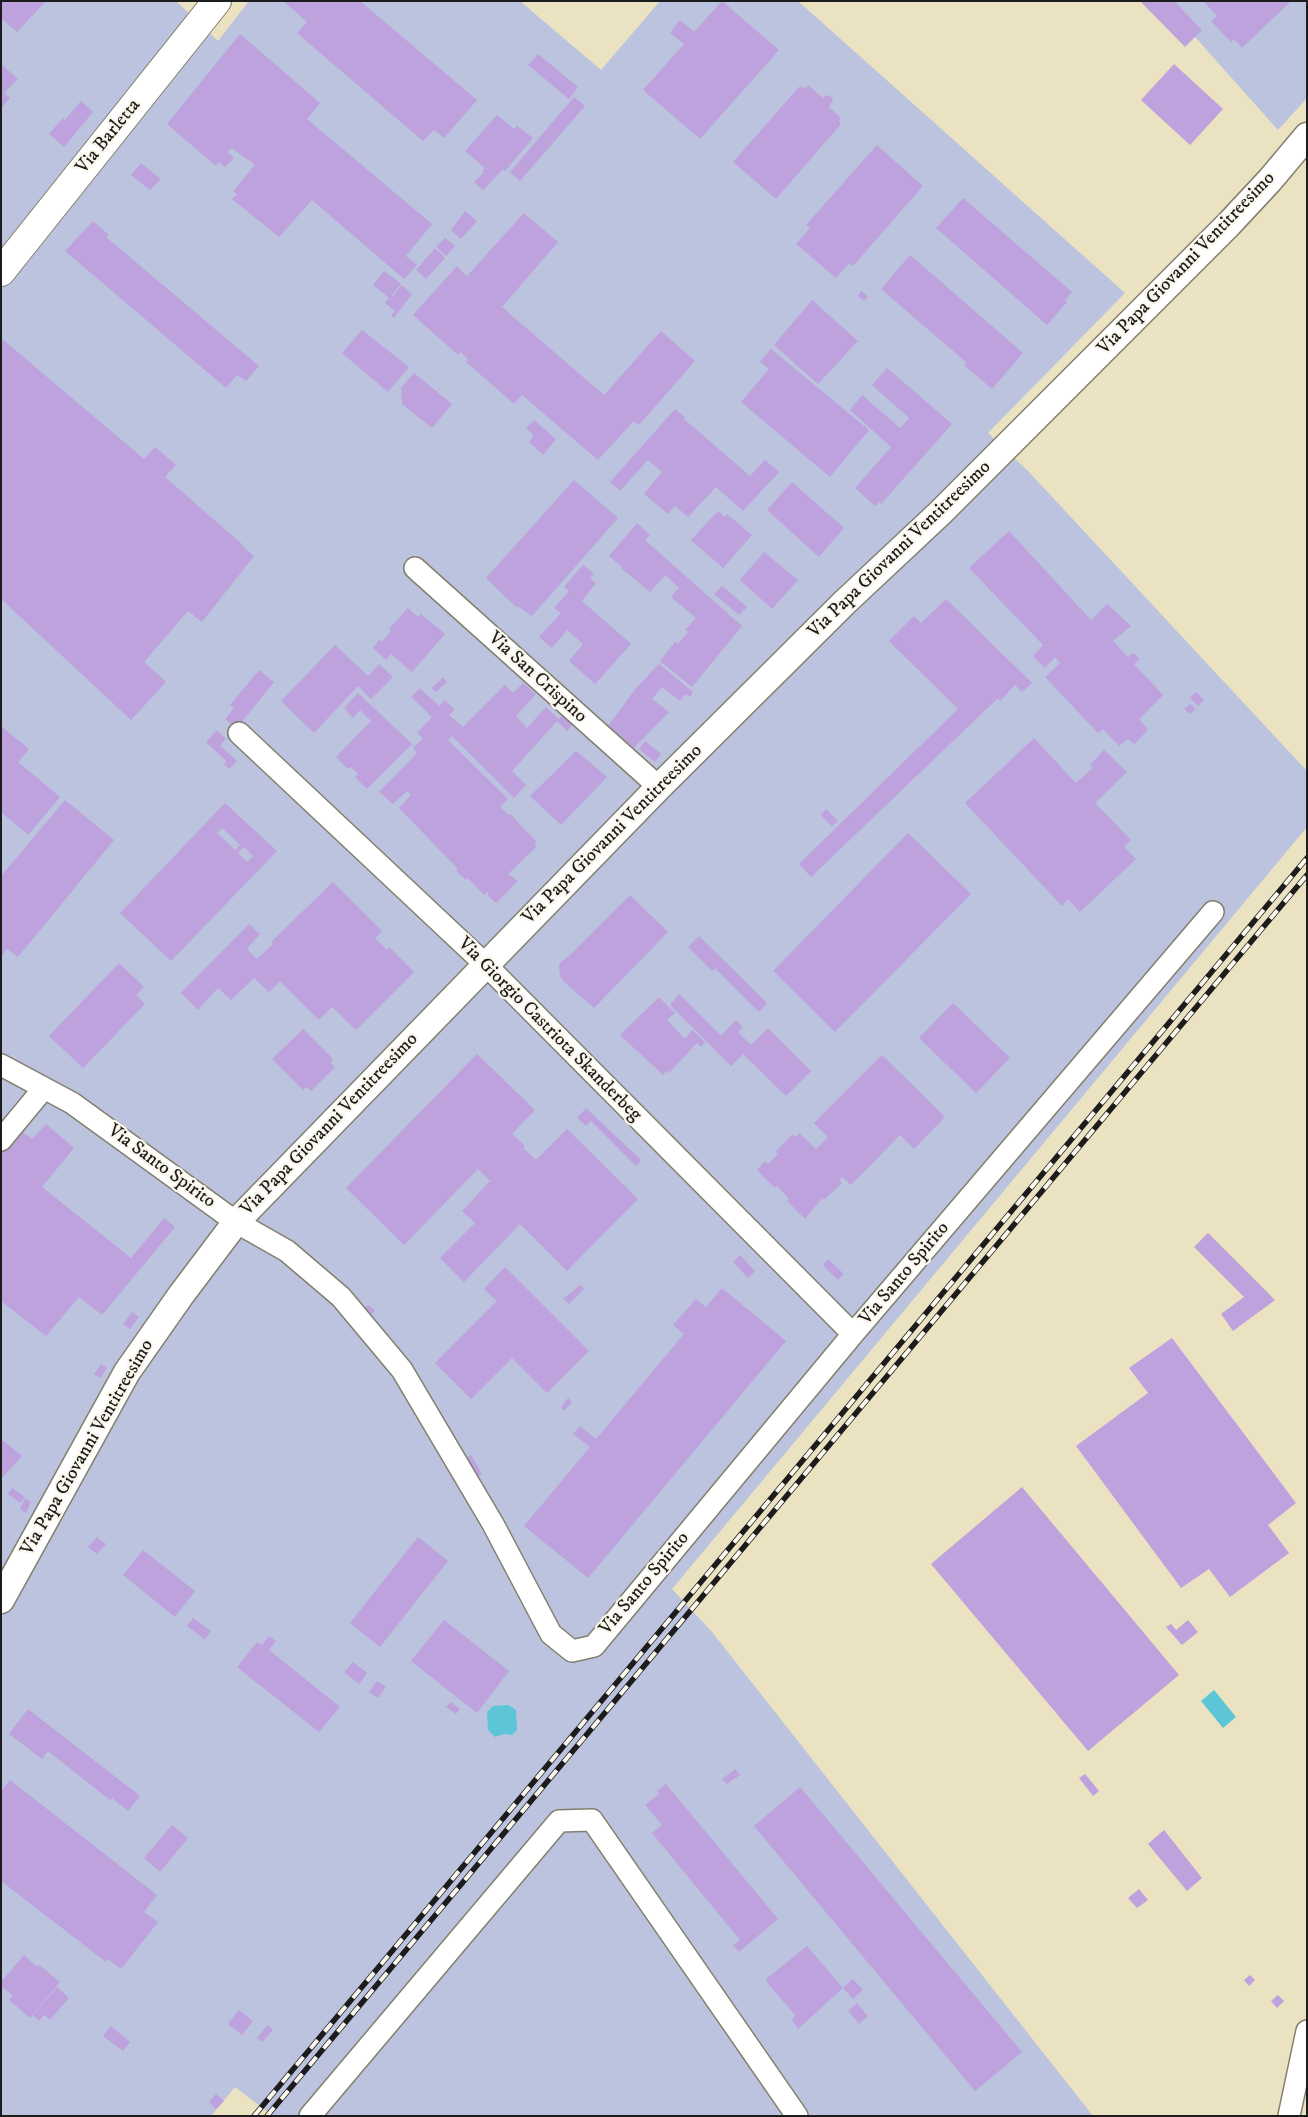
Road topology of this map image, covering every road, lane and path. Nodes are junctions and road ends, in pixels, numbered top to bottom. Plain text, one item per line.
1 (217, 1) edge
2 (1307, 136) edge
3 (1, 272) edge
4 (415, 568) dead end
5 (239, 733) dead end
6 (659, 787) junction
7 (1213, 912) dead end
8 (486, 965) junction
9 (1, 1065) edge
10 (44, 1088) junction
11 (1, 1140) edge
12 (236, 1222) junction
13 (853, 1334) junction
14 (1, 1600) edge
15 (1307, 2032) edge
16 (310, 2116) edge
17 (797, 2116) edge
18 (1289, 2116) edge

1 - 3 main road, Via Barletta
2 - 6 street, Via Papa Giovanni Ventitreesimo
4 - 6 street, Via San Crispino
5 - 8 street, Via Giorgio Castriota Skanderbeg
6 - 8 street, Via Papa Giovanni Ventitreesimo
7 - 13 street, Via Santo Spirito
8 - 12 street, Via Papa Giovanni Ventitreesimo
8 - 13 street, Via Giorgio Castriota Skanderbeg
9 - 10 street, Via Santo Spirito
10 - 11 street
10 - 12 street, Via Santo Spirito
12 - 13 street, Via Santo Spirito
12 - 14 street, Via Papa Giovanni Ventitreesimo
15 - 18 street
16 - 17 street

